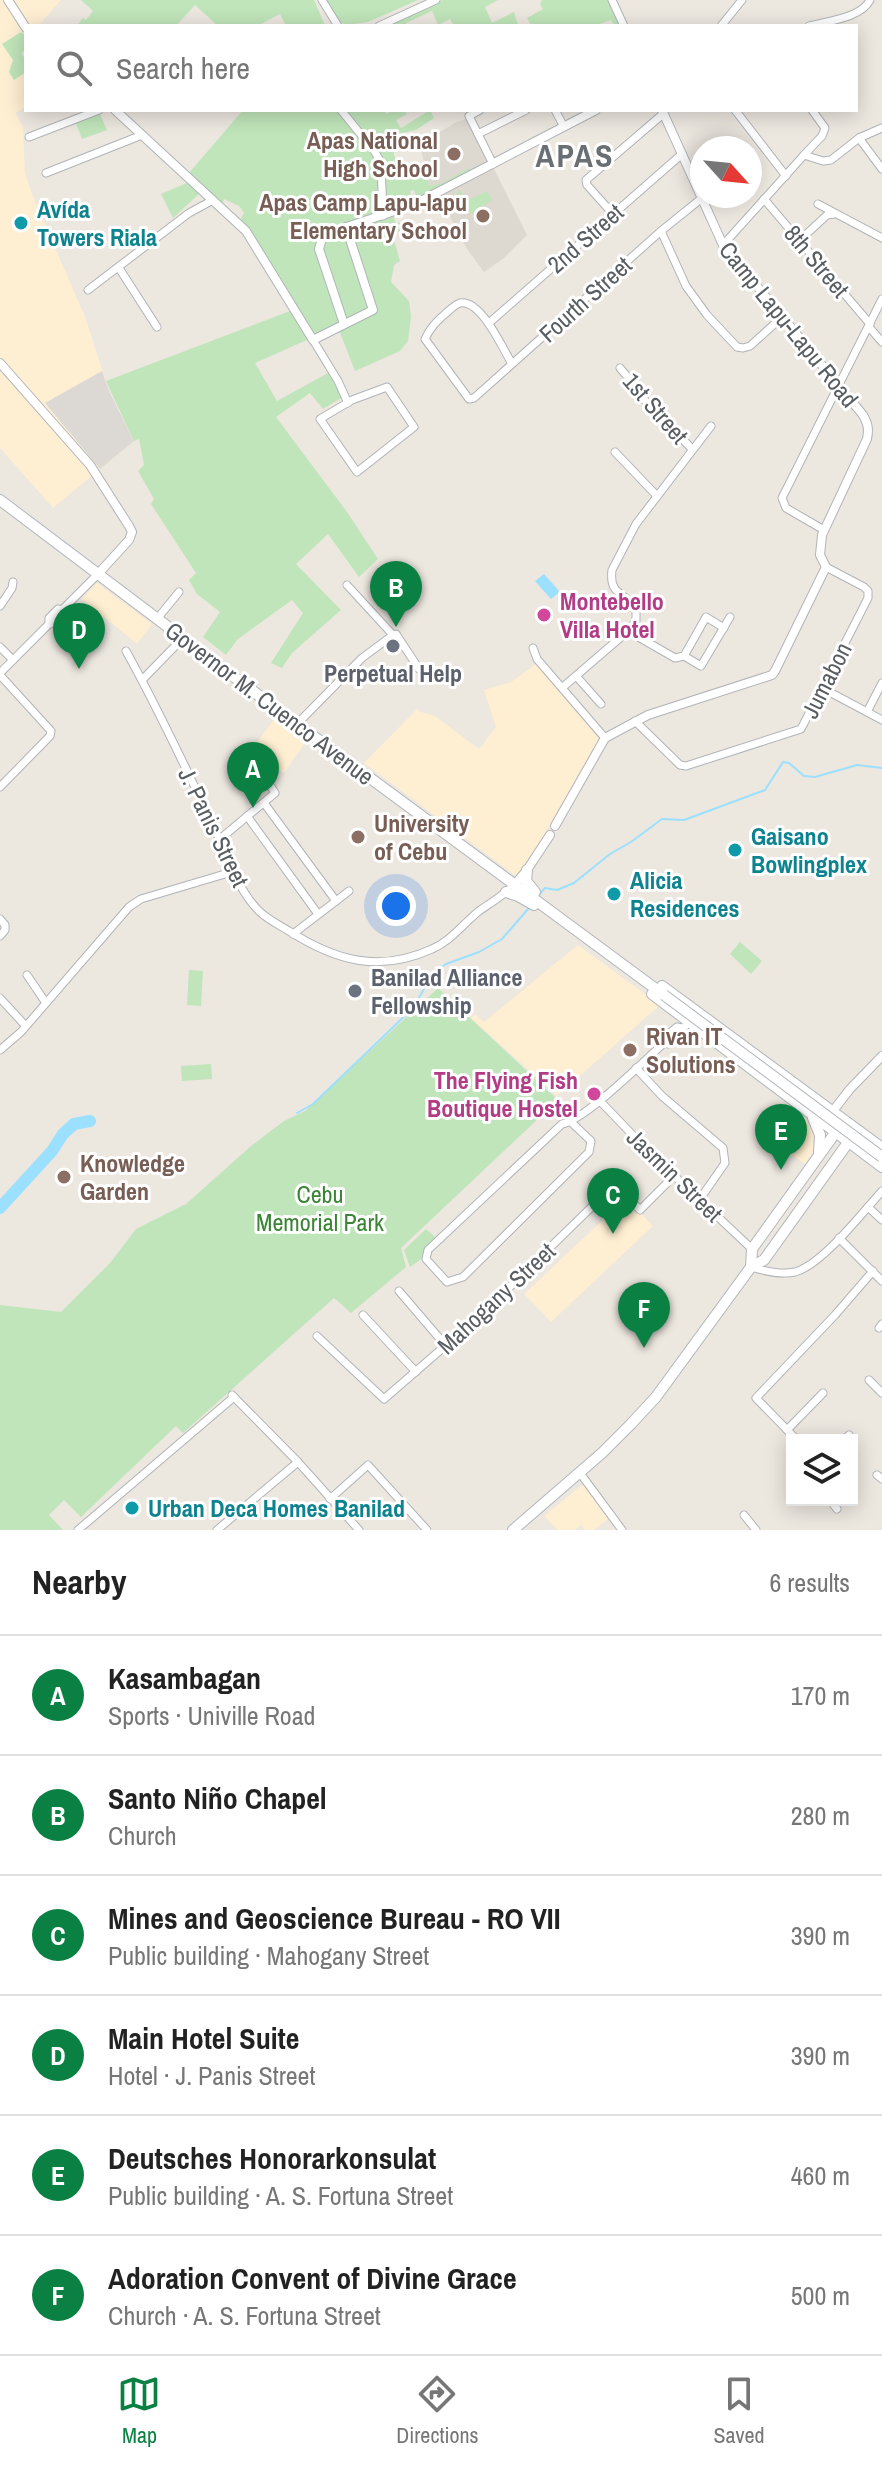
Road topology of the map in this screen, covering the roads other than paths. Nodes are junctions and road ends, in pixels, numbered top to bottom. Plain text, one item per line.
1 (8, 0) edge
2 (322, 0) edge
3 (436, 0) edge
4 (612, 0) edge
5 (742, 0) edge
6 (870, 0) edge
7 (335, 24) edge
8 (383, 24) edge
9 (623, 24) edge
10 (723, 24) edge
11 (816, 24) edge
12 (24, 25) edge
13 (94, 112) edge
14 (117, 112) edge
15 (343, 112) edge
16 (476, 112) edge
17 (522, 112) edge
18 (556, 112) edge
19 (592, 112) edge
20 (662, 112) edge
21 (737, 112) edge
22 (813, 112) edge
23 (564, 127) junction
24 (882, 128) edge
25 (478, 134) junction
26 (142, 135) junction
27 (29, 137) dead end
28 (859, 138) junction
29 (682, 154) junction
30 (804, 155) junction
31 (493, 164) junction
32 (882, 169) edge
33 (690, 171) edge
34 (46, 173) dead end
35 (786, 176) junction
36 (764, 199) junction
37 (213, 200) junction
38 (690, 204) edge
39 (818, 204) dead end
40 (707, 208) edge
41 (613, 214) junction
42 (834, 214) junction
43 (383, 216) junction
44 (346, 227) junction
45 (661, 231) junction
46 (882, 238) edge
47 (799, 241) junction
48 (723, 245) junction
49 (119, 268) junction
50 (88, 290) dead end
51 (882, 299) edge
52 (781, 318) junction
53 (489, 323) junction
54 (344, 324) junction
55 (869, 325) junction
56 (157, 327) dead end
57 (313, 340) junction
58 (882, 342) edge
59 (0, 363) edge
60 (512, 364) junction
61 (620, 368) dead end
62 (839, 388) junction
63 (348, 403) junction
64 (711, 426) dead end
65 (692, 449) junction
66 (615, 452) dead end
67 (657, 496) junction
68 (0, 500) edge
69 (824, 530) junction
70 (826, 567) junction
71 (98, 574) junction
72 (13, 582) dead end
73 (347, 585) dead end
74 (179, 592) dead end
75 (0, 606) edge
76 (730, 617) dead end
77 (157, 619) junction
78 (724, 628) junction
79 (628, 631) junction
80 (393, 635) junction
81 (183, 638) junction
82 (0, 647) edge
83 (533, 648) dead end
84 (126, 651) dead end
85 (684, 656) junction
86 (13, 660) junction
87 (419, 669) dead end
88 (0, 674) edge
89 (576, 676) junction
90 (142, 680) junction
91 (882, 683) edge
92 (563, 687) junction
93 (822, 688) junction
94 (601, 704) dead end
95 (867, 712) junction
96 (882, 720) edge
97 (635, 721) junction
98 (297, 724) junction
99 (605, 738) junction
100 (248, 751) dead end
101 (0, 787) edge
102 (264, 803) junction
103 (247, 816) junction
104 (555, 826) dead end
105 (550, 835) dead end
106 (220, 839) junction
107 (527, 870) junction
108 (235, 871) junction
109 (515, 884) junction
110 (349, 891) dead end
111 (506, 892) junction
112 (529, 895) junction
113 (336, 901) junction
114 (551, 911) junction
115 (318, 914) junction
116 (0, 919) edge
117 (293, 934) junction
118 (0, 936) edge
119 (587, 937) junction
120 (619, 962) junction
121 (27, 975) dead end
122 (0, 998) edge
123 (46, 1003) junction
124 (23, 1023) dead end
125 (685, 1025) junction
126 (0, 1050) edge
127 (756, 1056) junction
128 (882, 1056) edge
129 (748, 1067) junction
130 (636, 1068) junction
131 (775, 1070) junction
132 (767, 1081) junction
133 (599, 1100) junction
134 (832, 1112) junction
135 (810, 1113) junction
136 (844, 1121) junction
137 (571, 1122) junction
138 (823, 1123) junction
139 (857, 1130) junction
140 (835, 1133) junction
141 (848, 1142) junction
142 (882, 1149) edge
143 (817, 1158) junction
144 (879, 1161) edge
145 (675, 1175) junction
146 (882, 1191) edge
147 (700, 1199) junction
148 (868, 1207) junction
149 (882, 1220) edge
150 (839, 1238) junction
151 (752, 1249) junction
152 (751, 1267) junction
153 (873, 1271) junction
154 (882, 1281) edge
155 (399, 1291) dead end
156 (363, 1315) dead end
157 (317, 1336) dead end
158 (446, 1346) junction
159 (416, 1372) junction
160 (869, 1380) dead end
161 (823, 1393) dead end
162 (882, 1393) edge
163 (787, 1430) junction
164 (791, 1434) edge
165 (298, 1462) junction
166 (580, 1473) junction
167 (330, 1499) junction
168 (835, 1506) edge
169 (837, 1509) dead end
170 (744, 1515) dead end
171 (78, 1530) edge
172 (217, 1530) edge
173 (359, 1530) edge
174 (427, 1530) edge
175 (513, 1530) edge
176 (622, 1530) edge
177 (756, 1530) edge

1 - 12 street
2 - 7 street
3 - 8 street
4 - 9 street
5 - 10 street
6 - 11 street
13 - 27 street
14 - 26 street
15 - 43 street
16 - 25 street
17 - 25 street
18 - 23 street
19 - 23 street
20 - 29 street, Camp Lapu-Lapu Road
20 - 41 street
21 - 35 street
22 - 30 street
23 - 31 street
24 - 28 street
25 - 31 street
26 - 34 street
26 - 37 street
28 - 30 street
28 - 32 street
29 - 33 street, Camp Lapu-Lapu Road
29 - 41 street, 2nd Street
30 - 35 street
31 - 43 street
35 - 36 street
36 - 47 street, 8th Street
36 - 48 street
37 - 49 street
37 - 57 street
38 - 45 street, Fourth Street
39 - 42 street
40 - 48 street, Camp Lapu-Lapu Road
41 - 53 street, 2nd Street
42 - 46 street
42 - 47 street
43 - 44 street
44 - 54 street
44 - 54 street
45 - 52 street
45 - 60 street, Fourth Street
47 - 55 street, 8th Street
48 - 52 street, Camp Lapu-Lapu Road
49 - 50 street
49 - 56 street
51 - 55 street
52 - 62 street, Camp Lapu-Lapu Road
53 - 60 street
53 - 60 street, Fourth Street
54 - 57 street
55 - 58 street, 8th Street
55 - 62 street
57 - 63 street
59 - 71 street
61 - 65 street, 1st Street
62 - 69 street, Camp Lapu-Lapu Road
62 - 69 street
63 - 63 street
64 - 65 street
65 - 67 street
66 - 67 street
67 - 79 street
68 - 71 main road, Governor M. Cuenco Avenue
69 - 70 street, Camp Lapu-Lapu Road
70 - 93 street, Jumabon
70 - 97 street, Camp Lapu-Lapu Road
71 - 77 main road, Governor M. Cuenco Avenue
71 - 86 street
72 - 75 street
73 - 80 street
74 - 77 street
76 - 78 street
77 - 81 main road, Governor M. Cuenco Avenue
78 - 85 street
78 - 85 street
79 - 85 street
79 - 89 street
80 - 87 street
80 - 98 street
81 - 90 street
81 - 98 main road, Governor M. Cuenco Avenue
82 - 86 street
83 - 92 street
84 - 90 street, J. Panis Street
86 - 88 street
88 - 101 street
89 - 92 street
89 - 94 street
90 - 106 street, J. Panis Street
91 - 95 street
92 - 99 street
93 - 95 street
93 - 97 street, Jumabon
95 - 96 street
97 - 99 street, Camp Lapu-Lapu Road
98 - 109 main road, Governor M. Cuenco Avenue
99 - 104 street
100 - 102 street
102 - 103 street
102 - 113 street
103 - 106 street
103 - 115 street
105 - 107 street
106 - 108 street, J. Panis Street
107 - 109 street
107 - 112 main road
108 - 117 street, J. Panis Street
108 - 123 street
109 - 111 street, J. Panis Street
109 - 112 main road, Governor M. Cuenco Avenue
110 - 113 street
111 - 112 main road
111 - 117 street, J. Panis Street
112 - 114 main road, Governor M. Cuenco Avenue
113 - 115 street
114 - 119 main road
114 - 119 main road, Governor M. Cuenco Avenue
115 - 117 street
116 - 118 street
119 - 120 main road, Governor M. Cuenco Avenue
120 - 125 main road, Governor M. Cuenco Avenue
120 - 127 main road, Governor M. Cuenco Avenue
120 - 144 main road, Governor M. Cuenco Avenue, bridge
121 - 123 street
122 - 124 street
123 - 126 street
125 - 129 main road, Governor M. Cuenco Avenue
125 - 130 street
127 - 129 main road
127 - 131 main road, Governor M. Cuenco Avenue
128 - 134 street
129 - 132 main road, Governor M. Cuenco Avenue
130 - 133 street
130 - 147 street
131 - 132 main road
131 - 134 main road, Governor M. Cuenco Avenue
132 - 135 main road, Governor M. Cuenco Avenue
133 - 137 street
133 - 145 street, Jasmin Street
134 - 136 main road, Governor M. Cuenco Avenue
134 - 138 street
135 - 138 main road, Governor M. Cuenco Avenue
135 - 143 main road
136 - 139 main road, Governor M. Cuenco Avenue
136 - 140 main road
137 - 137 street
138 - 140 main road, Governor M. Cuenco Avenue
139 - 141 main road
139 - 142 main road, Governor M. Cuenco Avenue
140 - 141 main road, Governor M. Cuenco Avenue
140 - 143 main road
141 - 144 main road, Governor M. Cuenco Avenue
141 - 152 main road
142 - 144 main road
143 - 151 main road
145 - 147 street, Jasmin Street
145 - 158 street, Mahogany Street
146 - 148 street
147 - 151 street, Jasmin Street
148 - 149 street
148 - 150 street
150 - 152 street
150 - 153 street
151 - 152 main road
152 - 166 main road
153 - 154 street
153 - 163 street
155 - 158 street
156 - 159 street
157 - 159 street, Mahogany Street
158 - 159 street, Mahogany Street
160 - 162 street
161 - 163 street
163 - 164 street
165 - 167 street
165 - 171 street
165 - 172 street
166 - 175 main road
166 - 176 street
167 - 173 street
167 - 174 street
168 - 169 street
170 - 177 street

